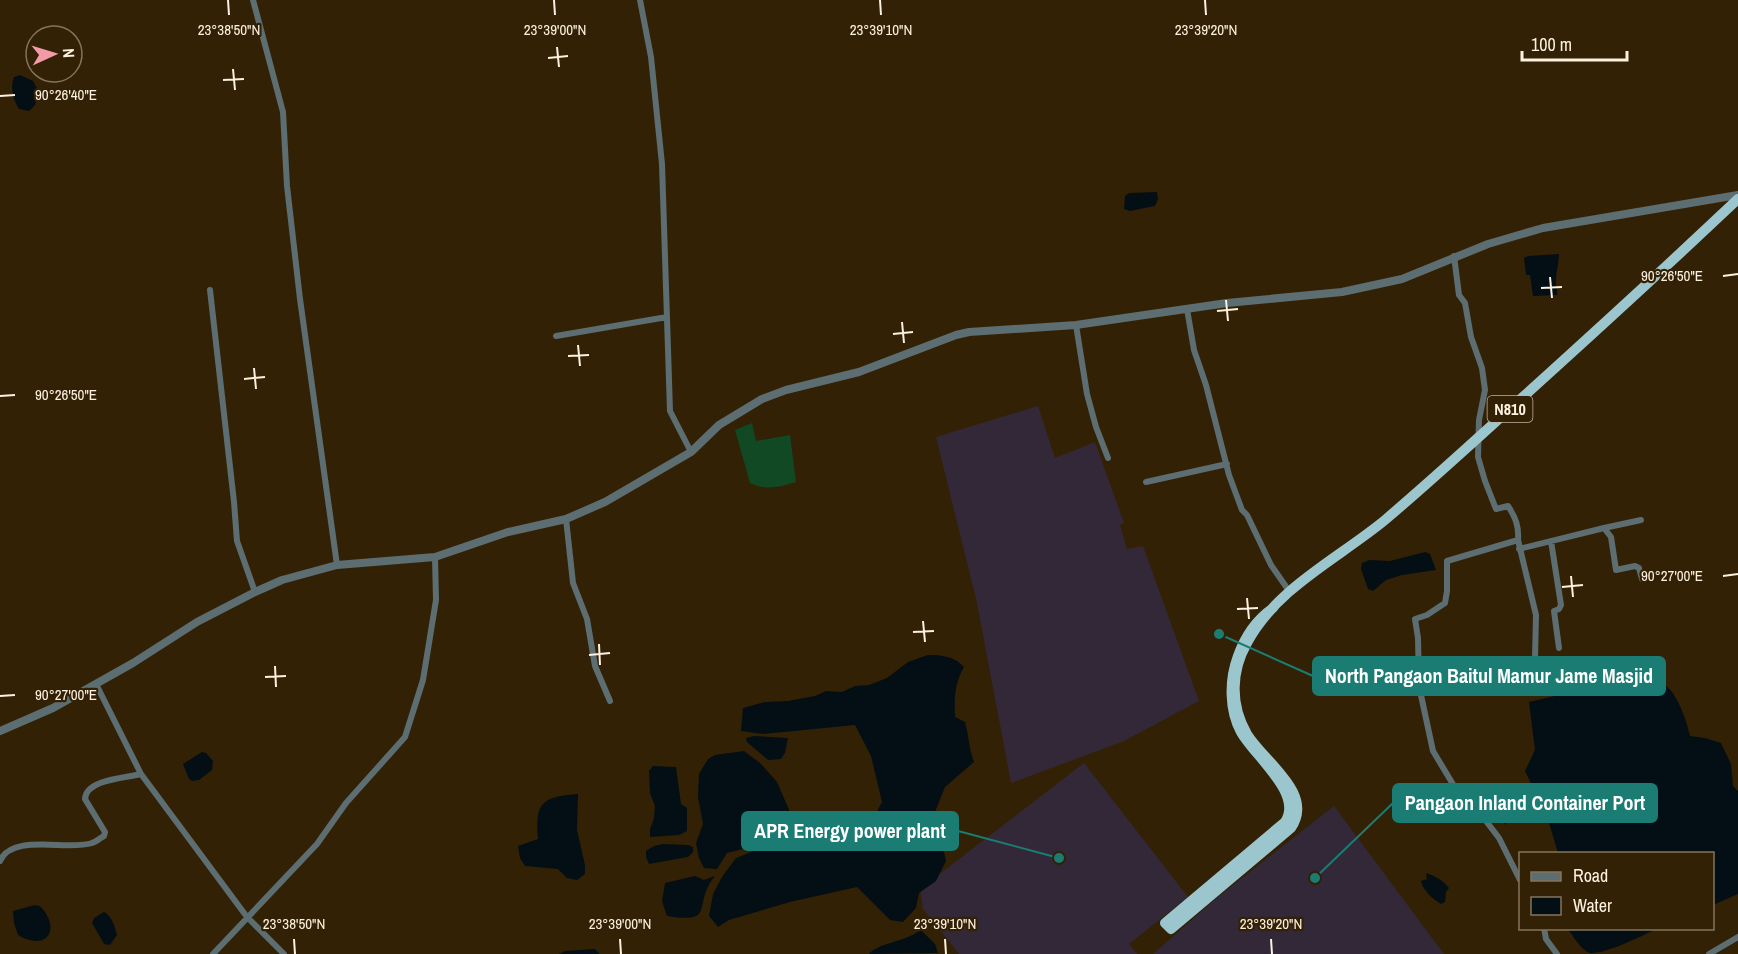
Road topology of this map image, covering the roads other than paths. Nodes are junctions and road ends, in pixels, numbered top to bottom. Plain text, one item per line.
1 (253, 0) edge
2 (639, 0) edge
3 (1738, 197) edge
4 (1454, 256) junction
5 (210, 291) dead end
6 (1187, 309) junction
7 (667, 316) junction
8 (1076, 325) junction
9 (556, 336) dead end
10 (1479, 436) junction
11 (691, 452) junction
12 (1108, 458) dead end
13 (1227, 464) junction
14 (1146, 482) dead end
15 (566, 519) junction
16 (1641, 520) dead end
17 (1604, 528) junction
18 (1518, 540) junction
19 (1551, 541) junction
20 (1519, 549) junction
21 (435, 557) junction
22 (337, 565) junction
23 (1642, 579) dead end
24 (1289, 591) junction
25 (255, 592) junction
26 (1559, 648) dead end
27 (96, 684) junction
28 (1419, 686) junction
29 (610, 701) dead end
30 (1235, 709) junction
31 (0, 731) edge
32 (141, 774) junction
33 (0, 861) edge
34 (1519, 876) edge
35 (247, 917) junction
36 (1544, 930) edge
37 (1738, 937) edge
38 (213, 954) edge
39 (284, 954) edge
40 (1557, 954) edge
41 (1708, 954) edge

1 - 22 street
2 - 7 street
3 - 4 street
3 - 10 highway, N810
4 - 6 street
4 - 10 street
5 - 25 street
6 - 8 street
6 - 13 street
7 - 9 street
7 - 11 street
8 - 11 street
8 - 12 street
10 - 18 street
10 - 24 highway, N810
11 - 15 street
13 - 14 street
13 - 24 street
15 - 21 street
15 - 29 street
16 - 17 street
17 - 19 street
17 - 23 street
18 - 20 street
18 - 28 street
19 - 20 street
19 - 26 street
20 - 28 street
21 - 22 street
21 - 35 street
22 - 25 street
24 - 30 highway, N810
25 - 27 street
27 - 31 street
27 - 32 street
28 - 34 street
30 - 30 highway, N810
32 - 33 street
32 - 35 street
35 - 38 street
35 - 39 street
36 - 40 street
37 - 41 street

